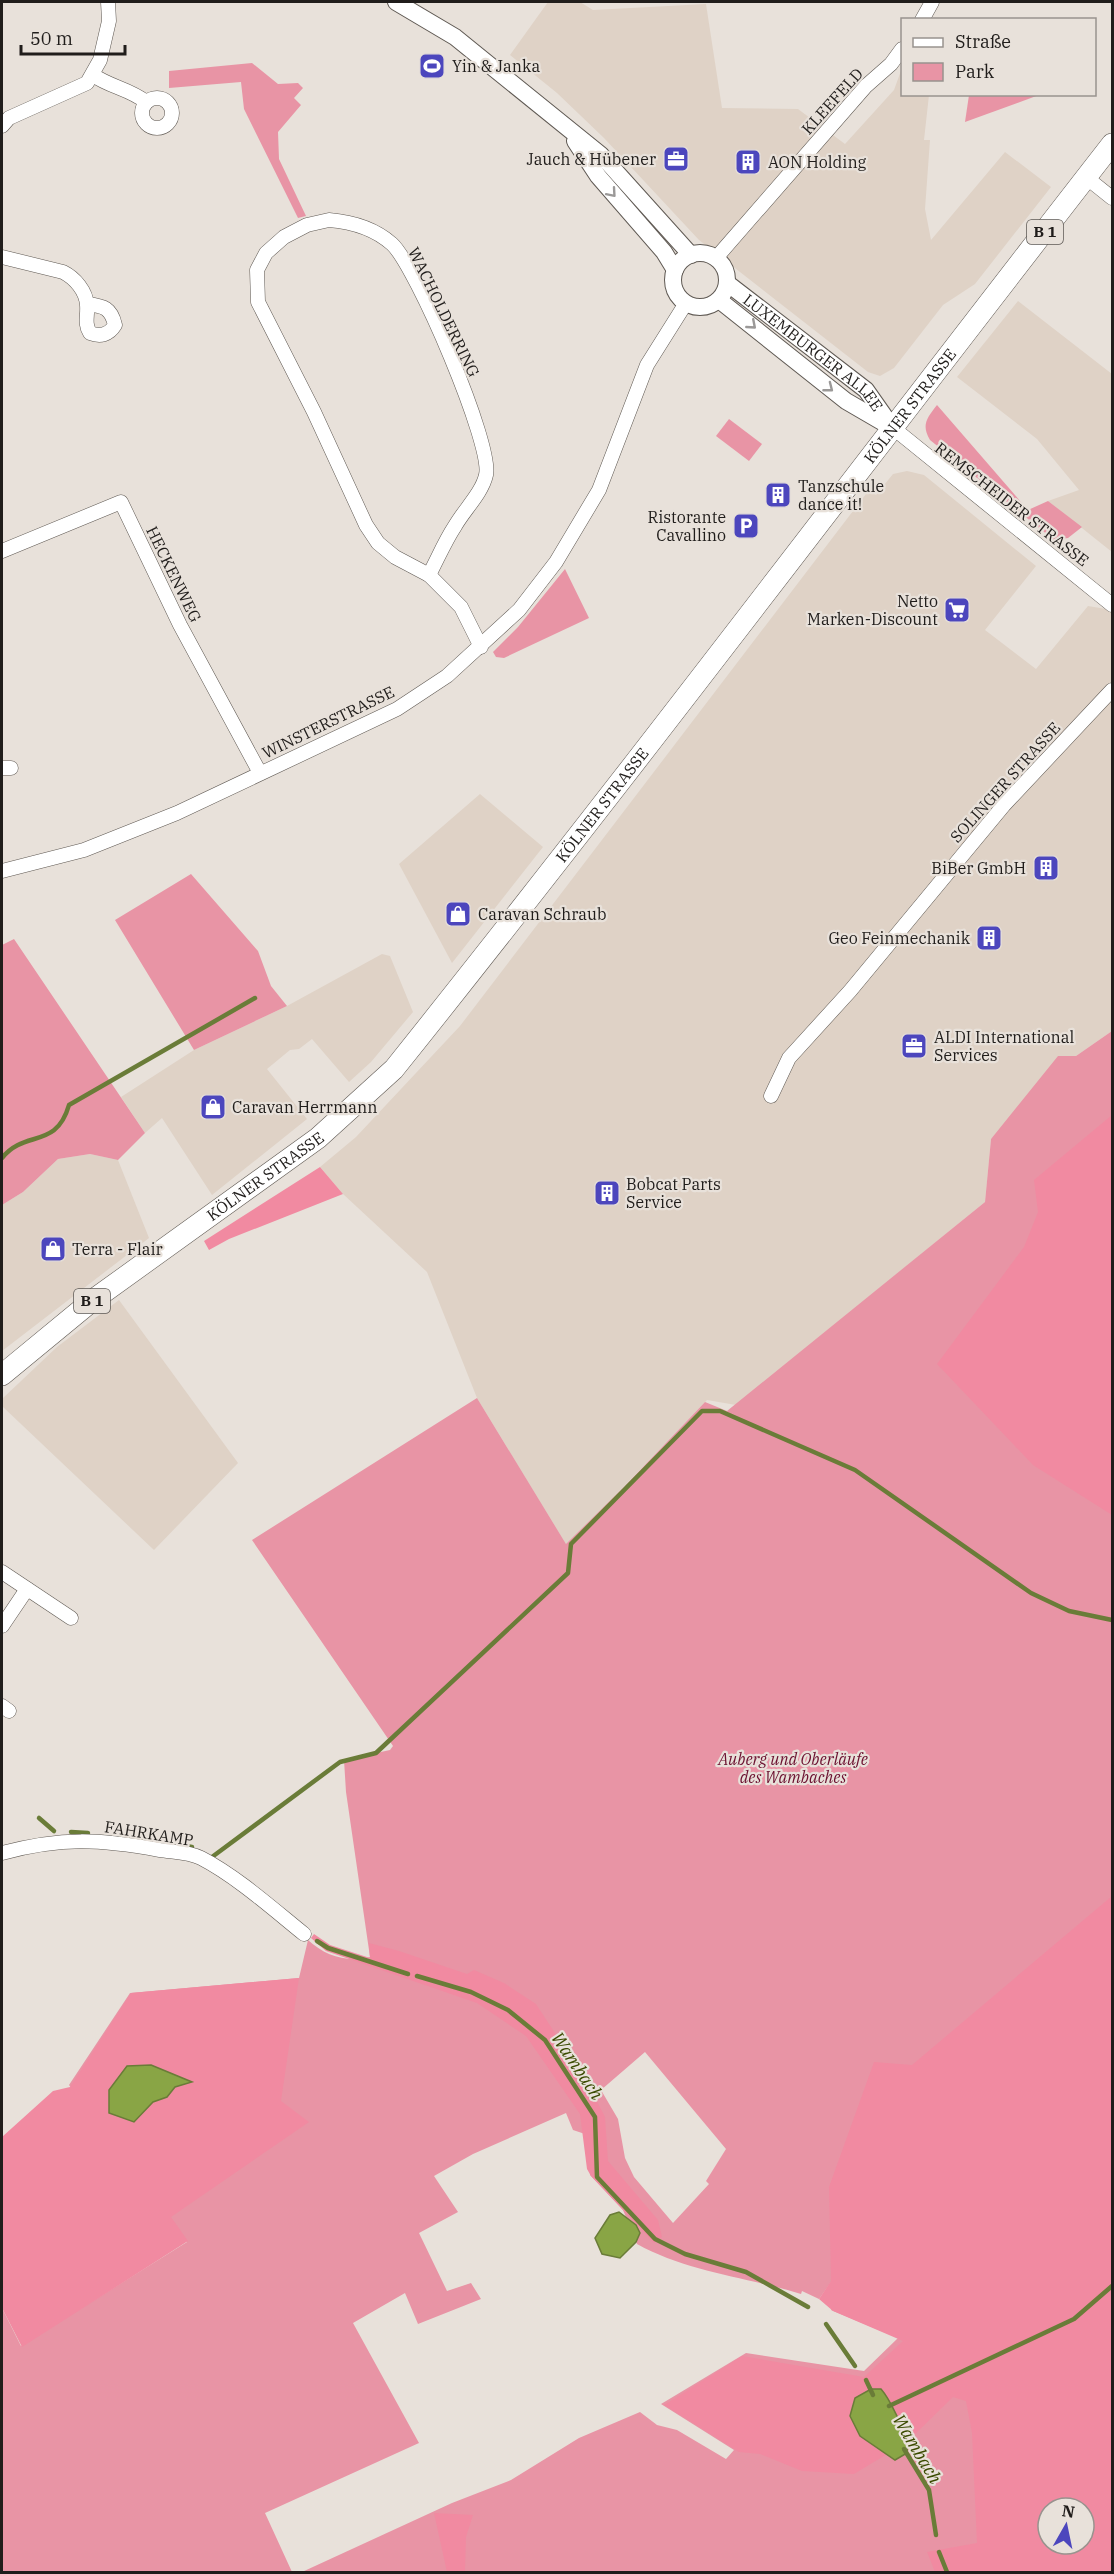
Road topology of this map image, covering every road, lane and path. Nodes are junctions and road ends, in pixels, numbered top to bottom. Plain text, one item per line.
1 (108, 2) edge
2 (396, 2) edge
3 (932, 2) edge
4 (923, 18) edge
5 (901, 52) edge
6 (93, 75) junction
7 (146, 102) dead end
8 (2, 126) edge
9 (567, 128) junction
10 (1113, 144) edge
11 (1087, 178) junction
12 (1113, 198) edge
13 (691, 255) junction
14 (2, 256) edge
15 (716, 258) junction
16 (675, 270) junction
17 (727, 283) junction
18 (719, 300) junction
19 (686, 303) junction
20 (87, 304) dead end
21 (892, 428) junction
22 (2, 551) edge
23 (429, 574) junction
24 (1113, 605) edge
25 (481, 647) junction
26 (1113, 690) edge
27 (260, 773) junction
28 (2, 871) edge
29 (771, 1096) dead end
30 (2, 1375) edge
31 (2, 1572) edge
32 (27, 1589) junction
33 (71, 1618) dead end
34 (2, 1626) edge
35 (2, 1853) edge
36 (304, 1934) dead end

1 - 6 street
2 - 9 street
3 - 4 street
5 - 15 street, KLEEFELD
6 - 7 street
6 - 8 street
9 - 13 street
9 -> 16 street
10 - 11 main road, KÖLNER STRASSE / B 1
11 - 12 street
11 - 21 main road, KÖLNER STRASSE / B 1
13 - 15 street
13 - 16 street
14 - 20 street
15 - 17 street, LUXEMBURGER ALLEE
16 - 19 street
17 - 18 street, LUXEMBURGER ALLEE
17 - 21 street, LUXEMBURGER ALLEE
18 - 19 street, LUXEMBURGER ALLEE
18 -> 21 street, LUXEMBURGER ALLEE
19 - 25 street, WINSTERSTRASSE
21 - 24 street, REMSCHEIDER STRASSE
21 - 30 main road, KÖLNER STRASSE / B 1
22 - 27 street, HECKENWEG
23 - 23 street, WACHOLDERRING
23 - 25 street, WACHOLDERRING
25 - 27 street, WINSTERSTRASSE
26 - 29 street, SOLINGER STRASSE
27 - 28 street, WINSTERSTRASSE
31 - 32 street
32 - 33 street
32 - 34 street
35 - 36 street, FAHRKAMP

